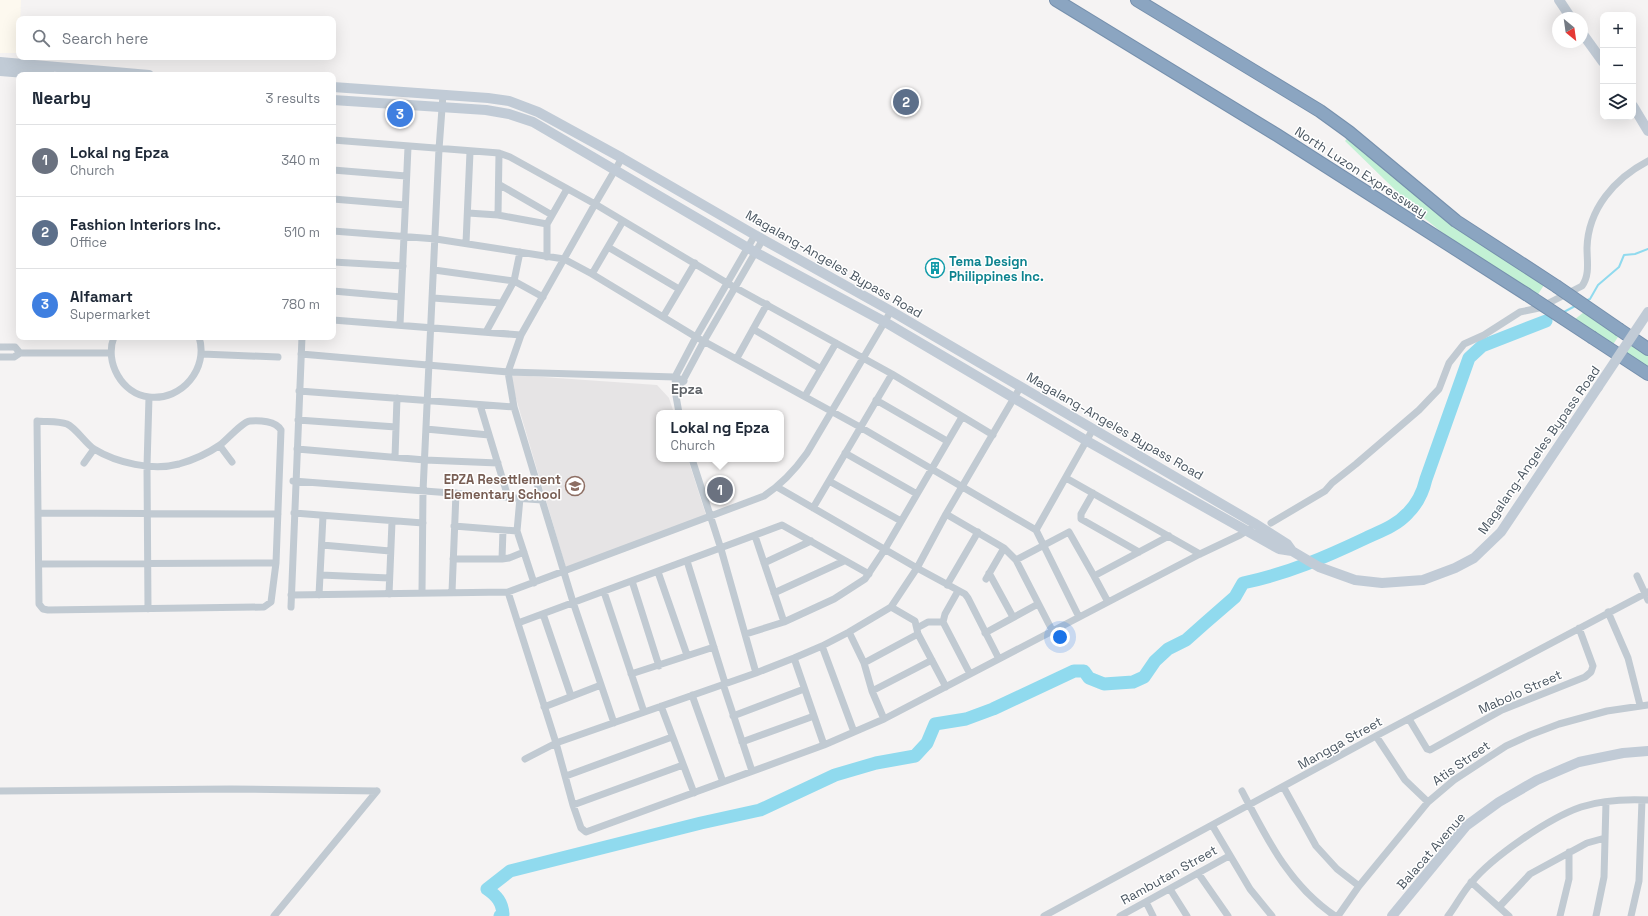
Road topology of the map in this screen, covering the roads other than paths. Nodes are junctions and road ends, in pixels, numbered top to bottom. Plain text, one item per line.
1 (1056, 0) edge
2 (1137, 0) edge
3 (1559, 0) edge
4 (1567, 12) edge
5 (1588, 41) edge
6 (1600, 58) edge
7 (0, 62) edge
8 (0, 71) edge
9 (16, 72) edge
10 (115, 72) edge
11 (336, 87) edge
12 (443, 95) junction
13 (336, 100) edge
14 (442, 108) junction
15 (1636, 111) edge
16 (1648, 131) edge
17 (336, 140) edge
18 (408, 147) junction
19 (439, 149) junction
20 (470, 152) junction
21 (500, 153) junction
22 (622, 158) junction
23 (1648, 161) edge
24 (336, 170) edge
25 (615, 170) junction
26 (406, 176) junction
27 (500, 185) junction
28 (567, 189) junction
29 (336, 199) edge
30 (594, 204) junction
31 (405, 205) junction
32 (468, 213) junction
33 (498, 215) junction
34 (552, 215) junction
35 (623, 221) junction
36 (547, 224) junction
37 (336, 231) edge
38 (404, 236) junction
39 (759, 237) junction
40 (436, 239) junction
41 (466, 243) junction
42 (608, 247) junction
43 (751, 249) junction
44 (520, 252) junction
45 (547, 256) junction
46 (564, 259) junction
47 (336, 262) edge
48 (695, 263) junction
49 (403, 266) junction
50 (434, 270) junction
51 (592, 274) junction
52 (514, 281) junction
53 (728, 282) junction
54 (735, 286) junction
55 (679, 289) junction
56 (336, 291) edge
57 (401, 297) junction
58 (543, 297) junction
59 (433, 298) junction
60 (501, 303) junction
61 (767, 304) junction
62 (891, 311) junction
63 (1648, 312) edge
64 (663, 317) junction
65 (336, 320) edge
66 (885, 322) junction
67 (400, 325) junction
68 (431, 328) junction
69 (753, 330) junction
70 (486, 332) junction
71 (521, 335) junction
72 (696, 337) junction
73 (112, 340) edge
74 (200, 340) edge
75 (302, 340) edge
76 (704, 341) junction
77 (836, 343) junction
78 (0, 347) edge
79 (1648, 348) edge
80 (20, 353) junction
81 (110, 353) junction
82 (202, 354) junction
83 (301, 354) junction
84 (0, 357) edge
85 (278, 357) dead end
86 (737, 358) junction
87 (864, 358) junction
88 (430, 365) junction
89 (821, 369) junction
90 (508, 372) junction
91 (892, 374) junction
92 (1648, 374) edge
93 (675, 377) junction
94 (684, 381) junction
95 (1021, 386) junction
96 (676, 390) junction
97 (299, 391) junction
98 (805, 396) junction
99 (150, 397) junction
100 (397, 398) junction
101 (1014, 399) junction
102 (428, 400) junction
103 (876, 400) junction
104 (480, 405) junction
105 (514, 407) junction
106 (679, 410) edge
107 (831, 411) junction
108 (962, 416) junction
109 (298, 420) junction
110 (396, 427) junction
111 (860, 427) junction
112 (426, 429) junction
113 (1093, 429) junction
114 (489, 435) junction
115 (993, 435) junction
116 (947, 441) junction
117 (1087, 441) junction
118 (220, 446) junction
119 (94, 449) junction
120 (297, 449) junction
121 (845, 453) junction
122 (395, 457) junction
123 (425, 460) junction
124 (232, 462) dead end
125 (693, 462) edge
126 (84, 463) dead end
127 (498, 464) junction
128 (148, 466) junction
129 (932, 469) junction
130 (1066, 478) junction
131 (294, 481) junction
132 (829, 481) junction
133 (777, 487) junction
134 (961, 487) junction
135 (423, 491) junction
136 (456, 493) junction
137 (1093, 493) junction
138 (917, 494) junction
139 (508, 497) junction
140 (520, 498) junction
141 (542, 500) junction
142 (813, 508) junction
143 (39, 513) junction
144 (294, 513) junction
145 (148, 514) junction
146 (278, 514) junction
147 (946, 514) junction
148 (323, 516) junction
149 (711, 517) junction
150 (901, 521) junction
151 (392, 522) junction
152 (423, 523) junction
153 (1254, 523) junction
154 (1271, 523) dead end
155 (454, 526) junction
156 (503, 530) junction
157 (1036, 530) junction
158 (517, 531) junction
159 (1248, 531) junction
160 (978, 532) junction
161 (755, 536) junction
162 (1169, 536) junction
163 (811, 542) junction
164 (322, 545) junction
165 (1043, 546) junction
166 (1004, 548) junction
167 (721, 549) junction
168 (885, 549) junction
169 (390, 551) junction
170 (524, 552) junction
171 (1139, 552) junction
172 (1294, 552) junction
173 (1200, 554) junction
174 (453, 559) junction
175 (502, 559) junction
176 (1016, 560) junction
177 (687, 561) junction
178 (844, 561) junction
179 (276, 563) junction
180 (764, 563) junction
181 (39, 564) junction
182 (148, 564) junction
183 (917, 568) junction
184 (564, 572) junction
185 (658, 572) junction
186 (869, 574) junction
187 (320, 575) junction
188 (1094, 576) junction
189 (1636, 576) dead end
190 (389, 578) junction
191 (632, 581) junction
192 (534, 583) junction
193 (947, 585) junction
194 (958, 591) junction
195 (452, 592) junction
196 (508, 592) junction
197 (604, 592) junction
198 (422, 593) junction
199 (774, 593) junction
200 (389, 594) junction
201 (319, 595) junction
202 (1647, 595) edge
203 (291, 596) junction
204 (573, 602) junction
205 (1108, 602) junction
206 (1038, 604) junction
207 (290, 607) dead end
208 (891, 607) junction
209 (148, 608) junction
210 (1608, 612) junction
211 (543, 614) junction
212 (1013, 617) junction
213 (1079, 617) junction
214 (784, 622) junction
215 (943, 622) junction
216 (518, 623) junction
217 (1579, 628) junction
218 (917, 631) junction
219 (849, 632) junction
220 (985, 632) junction
221 (1053, 632) junction
222 (746, 634) junction
223 (822, 646) junction
224 (714, 647) junction
225 (687, 655) junction
226 (794, 658) junction
227 (999, 659) junction
228 (932, 660) junction
229 (864, 663) junction
230 (658, 666) junction
231 (756, 673) junction
232 (631, 674) junction
233 (970, 674) junction
234 (724, 683) junction
235 (601, 685) junction
236 (946, 687) junction
237 (804, 689) junction
238 (872, 691) junction
239 (571, 696) junction
240 (692, 696) junction
241 (1640, 705) junction
242 (1648, 705) edge
243 (662, 706) junction
244 (544, 707) junction
245 (644, 712) junction
246 (733, 716) junction
247 (814, 716) junction
248 (884, 718) junction
249 (1409, 719) junction
250 (614, 723) junction
251 (854, 732) junction
252 (1376, 736) junction
253 (672, 737) junction
254 (742, 742) junction
255 (556, 743) junction
256 (824, 745) junction
257 (1648, 751) edge
258 (525, 759) dead end
259 (683, 765) junction
260 (752, 771) junction
261 (566, 776) junction
262 (723, 782) junction
263 (1284, 788) junction
264 (0, 791) edge
265 (1242, 791) dead end
266 (694, 793) junction
267 (1645, 800) edge
268 (1428, 802) junction
269 (1606, 802) junction
270 (574, 805) junction
271 (1250, 806) junction
272 (1212, 825) junction
273 (1605, 838) junction
274 (1569, 852) junction
275 (1229, 856) junction
276 (1198, 873) junction
277 (1471, 882) junction
278 (1359, 886) junction
279 (1170, 889) junction
280 (1146, 902) junction
281 (1500, 906) junction
282 (1451, 915) edge
283 (274, 916) edge
284 (1044, 916) edge
285 (1120, 916) edge
286 (1153, 916) edge
287 (1187, 916) edge
288 (1228, 916) edge
289 (1272, 916) edge
290 (1335, 916) edge
291 (1338, 916) edge
292 (1392, 916) edge
293 (1509, 916) edge
294 (1560, 916) edge
295 (1596, 916) edge
296 (1631, 916) edge

1 - 92 highway, North Luzon Expressway, bridge
2 - 79 highway, North Luzon Expressway, bridge
3 - 4 street
5 - 6 street
7 - 10 street
8 - 9 street
11 - 12 street, Magalang-Angeles Bypass Road
12 - 14 street
12 - 22 street, Magalang-Angeles Bypass Road
13 - 14 street, Magalang-Angeles Bypass Road
14 - 19 street
14 - 25 street, Magalang-Angeles Bypass Road
15 - 16 street
17 - 18 street
18 - 19 street
18 - 26 street
19 - 20 street
19 - 40 street
20 - 21 street
20 - 32 street
21 - 27 street
21 - 28 street
22 - 25 street
22 - 39 street, Magalang-Angeles Bypass Road
23 - 154 street
24 - 26 street
25 - 30 street
25 - 43 street, Magalang-Angeles Bypass Road
26 - 31 street
27 - 33 street
27 - 34 street
28 - 30 street
28 - 34 street
29 - 31 street
30 - 35 street
30 - 46 street
31 - 38 street
32 - 33 street
32 - 41 street
33 - 36 street
34 - 36 street
35 - 42 street
35 - 48 street
36 - 45 street
37 - 38 street
38 - 40 street
38 - 49 street
39 - 43 street
39 - 62 street, Magalang-Angeles Bypass Road
40 - 41 street
40 - 50 street
41 - 44 street
42 - 51 street
42 - 55 street
43 - 53 street
43 - 54 street
43 - 66 street, Magalang-Angeles Bypass Road
44 - 45 street
44 - 52 street
45 - 46 street
46 - 51 street
46 - 58 street
47 - 49 street
48 - 53 street
48 - 55 street
49 - 57 street
50 - 52 street
50 - 59 street
51 - 64 street
52 - 58 street
52 - 60 street
53 - 54 street
53 - 72 street
54 - 61 street
54 - 76 street
55 - 64 street
56 - 57 street
57 - 67 street
58 - 71 street
59 - 60 street
59 - 68 street
60 - 70 street
61 - 69 street
61 - 77 street
62 - 66 street
62 - 95 street, Magalang-Angeles Bypass Road
63 - 172 street, Magalang-Angeles Bypass Road, bridge
64 - 72 street
65 - 67 street
66 - 87 street
66 - 101 street, Magalang-Angeles Bypass Road
67 - 68 street
68 - 70 street
68 - 88 street
69 - 86 street
69 - 89 street
70 - 71 street
71 - 90 street
72 - 76 street
72 - 93 street
73 - 81 street
74 - 82 street
75 - 83 street
76 - 86 street
76 - 94 street
77 - 87 street
77 - 89 street
78 - 80 street
80 - 81 street
80 - 84 street
81 - 99 street
82 - 85 street
82 - 99 street
83 - 88 street
83 - 97 street
86 - 98 street
87 - 91 street
87 - 107 street
88 - 90 street
88 - 102 street
89 - 98 street
90 - 93 street
90 - 105 street
91 - 103 street
91 - 108 street
93 - 94 street
93 - 96 street
94 - 96 street
95 - 101 street
95 - 113 street, Magalang-Angeles Bypass Road
96 - 106 street
97 - 100 street
97 - 109 street
98 - 107 street
99 - 128 street
100 - 102 street
100 - 110 street
101 - 115 street
101 - 117 street, Magalang-Angeles Bypass Road
102 - 104 street
102 - 112 street
103 - 111 street
103 - 116 street
104 - 105 street
104 - 114 street
105 - 141 street
107 - 111 street
107 - 133 street
108 - 115 street
108 - 116 street
109 - 110 street
109 - 120 street
110 - 122 street
111 - 121 street
111 - 129 street
112 - 114 street
112 - 123 street
113 - 117 street
113 - 153 street, Magalang-Angeles Bypass Road
114 - 127 street
115 - 134 street
116 - 129 street
117 - 130 street
117 - 159 street, Magalang-Angeles Bypass Road
118 - 124 street
118 - 128 street
118 - 146 street
119 - 126 street
119 - 128 street
119 - 143 street
120 - 122 street
120 - 131 street
121 - 132 street
121 - 138 street
122 - 123 street
123 - 127 street
123 - 135 street
125 - 149 street
127 - 139 street
128 - 145 street
129 - 134 street
129 - 138 street
130 - 137 street
130 - 157 street
131 - 135 street
131 - 144 street
132 - 142 street
132 - 150 street
133 - 142 street
133 - 149 street
134 - 147 street
134 - 157 street
135 - 136 street
135 - 152 street
136 - 139 street
136 - 155 street
137 - 162 street
137 - 171 street
138 - 150 street
139 - 140 street
140 - 141 street
140 - 158 street
141 - 184 street
142 - 168 street
143 - 145 street
143 - 181 street
144 - 148 street
144 - 203 street
145 - 146 street
145 - 182 street
146 - 179 street
147 - 160 street
147 - 183 street
148 - 151 street
148 - 164 street
149 - 167 street
149 - 184 street
150 - 168 street
151 - 152 street
151 - 169 street
152 - 198 street
153 - 159 street
153 - 172 street, Magalang-Angeles Bypass Road
155 - 156 street
155 - 174 street
156 - 158 street
156 - 175 street
157 - 165 street
158 - 170 street
159 - 172 street, Magalang-Angeles Bypass Road
159 - 173 street
160 - 166 street
160 - 193 street
161 - 163 street
161 - 167 street
161 - 180 street
162 - 171 street
162 - 173 street
163 - 178 street
163 - 180 street
164 - 169 street
164 - 187 street
165 - 176 street
165 - 188 street
165 - 213 street
166 - 176 street
166 - 212 street
167 - 177 street
167 - 222 street
168 - 183 street
168 - 186 street
169 - 190 street
170 - 175 street
170 - 192 street
171 - 188 street
173 - 205 street
174 - 175 street
174 - 195 street
176 - 206 street
177 - 185 street
177 - 224 street
178 - 186 street
178 - 199 street
179 - 182 street
179 - 209 street
180 - 199 street
181 - 182 street
181 - 209 street
182 - 209 street
183 - 193 street
183 - 208 street
184 - 192 street
184 - 204 street
185 - 191 street
185 - 225 street
186 - 214 street
187 - 190 street
187 - 201 street
188 - 205 street
189 - 202 street
190 - 200 street
191 - 197 street
191 - 230 street
192 - 196 street
193 - 194 street
194 - 215 street
194 - 220 street
195 - 196 street
195 - 198 street
196 - 216 street
197 - 204 street
197 - 232 street
198 - 200 street
199 - 214 street
200 - 201 street
201 - 203 street
202 - 210 street, Mangga Street
203 - 207 street
204 - 211 street
204 - 235 street
205 - 213 street
206 - 212 street
206 - 221 street
208 - 218 street
208 - 219 street
210 - 217 street, Mangga Street
210 - 241 street
211 - 216 street
211 - 239 street
212 - 220 street
213 - 221 street
214 - 222 street
215 - 218 street
215 - 233 street
216 - 244 street
217 - 249 street, Mangga Street
217 - 249 street, Mabolo Street
218 - 228 street
218 - 229 street
219 - 223 street
219 - 229 street
220 - 227 street
221 - 227 street
222 - 231 street
223 - 226 street
223 - 251 street
224 - 225 street
224 - 234 street
225 - 230 street
226 - 231 street
226 - 237 street
227 - 233 street
228 - 236 street
228 - 238 street
229 - 238 street
230 - 232 street
231 - 234 street
232 - 245 street
233 - 236 street
234 - 240 street
234 - 246 street
235 - 239 street
235 - 250 street
236 - 248 street
237 - 246 street
237 - 247 street
238 - 248 street
239 - 244 street
240 - 243 street
240 - 262 street
241 - 242 street, Atis Street
241 - 268 street, Atis Street
243 - 245 street
243 - 253 street
244 - 255 street
245 - 250 street
246 - 254 street
247 - 254 street
247 - 256 street
248 - 251 street
249 - 252 street, Mangga Street
250 - 255 street
251 - 256 street
252 - 263 street, Mangga Street
252 - 268 street
253 - 259 street
253 - 261 street
254 - 260 street
255 - 258 street
255 - 261 street
256 - 260 street
257 - 292 street, Balacat Avenue
259 - 266 street
259 - 270 street
260 - 262 street
261 - 270 street
262 - 266 street
263 - 271 street, Mangga Street
263 - 278 street
264 - 283 street
265 - 271 street
266 - 270 street
267 - 269 street
267 - 296 street
268 - 278 street, Atis Street
269 - 273 street
269 - 277 street
271 - 272 street, Mangga Street
271 - 290 street
272 - 275 street
272 - 284 street, Mangga Street
273 - 274 street
273 - 295 street
274 - 281 street
274 - 294 street
275 - 276 street, Rambutan Street
275 - 289 street
276 - 279 street, Rambutan Street
276 - 288 street
277 - 281 street
277 - 282 street
278 - 291 street, Atis Street
279 - 280 street, Rambutan Street
279 - 287 street
280 - 285 street, Rambutan Street
280 - 286 street
281 - 293 street

